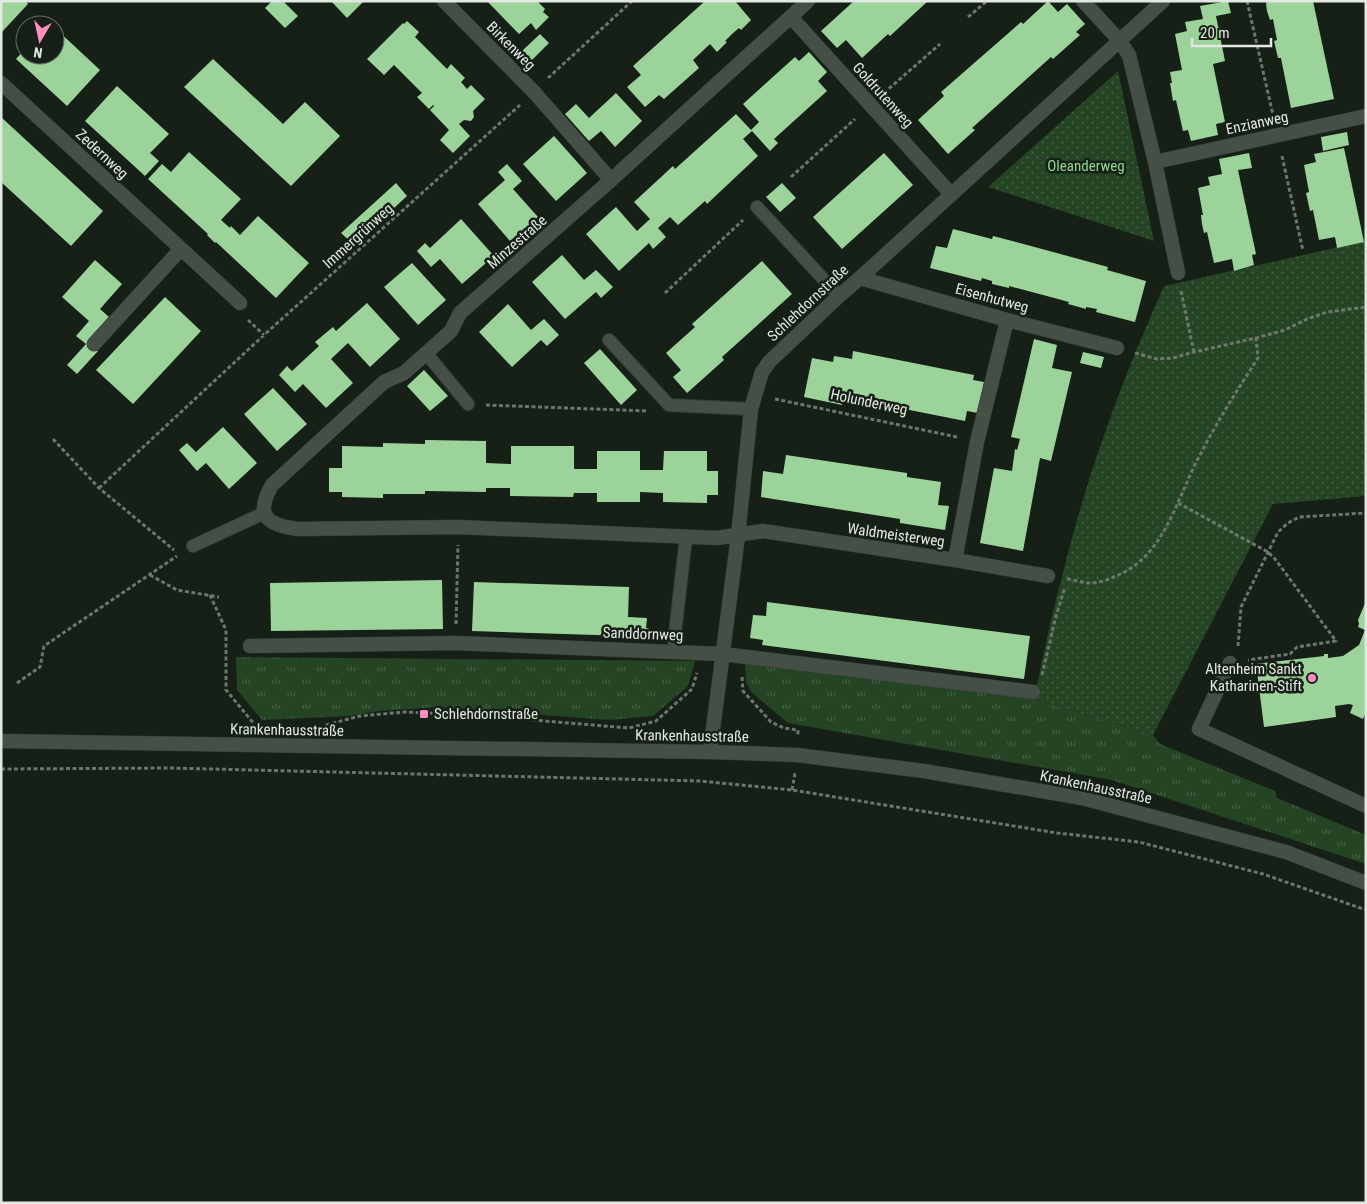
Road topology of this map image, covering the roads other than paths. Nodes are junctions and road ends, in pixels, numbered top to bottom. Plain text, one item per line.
1 (444, 1) edge
2 (808, 1) edge
3 (1083, 1) edge
4 (1163, 1) edge
5 (791, 17) junction
6 (1119, 40) junction
7 (1, 83) edge
8 (1366, 116) edge
9 (1155, 162) junction
10 (611, 180) junction
11 (951, 194) junction
12 (757, 207) road end
13 (181, 249) junction
14 (1178, 273) road end
15 (860, 278) junction
16 (839, 296) junction
17 (240, 303) dead end
18 (1007, 320) junction
19 (609, 340) dead end
20 (94, 344) dead end
21 (1116, 348) road end
22 (426, 353) junction
23 (468, 404) road end
24 (751, 409) junction
25 (264, 514) junction
26 (738, 536) junction
27 (686, 538) junction
28 (193, 546) dead end
29 (955, 560) junction
30 (1048, 576) road end
31 (674, 642) dead end
32 (250, 646) dead end
33 (722, 654) junction
34 (1230, 663) road end
35 (1033, 692) road end
36 (1, 741) edge
37 (710, 752) junction
38 (1366, 806) edge
39 (1366, 883) edge

1 - 10 street, Birkenweg
2 - 5 street, Minzestraße
3 - 6 street
4 - 6 street, Schlehdornstraße
5 - 10 street, Minzestraße
5 - 11 street, Goldrutenweg
6 - 9 street
6 - 11 street, Schlehdornstraße
7 - 13 street, Zedernweg
8 - 9 street, Enzianweg
9 - 14 street
10 - 22 street, Minzestraße
11 - 15 street, Schlehdornstraße
12 - 16 lane
13 - 17 street, Zedernweg
13 - 20 street
15 - 16 street, Schlehdornstraße
15 - 18 street, Eisenhutweg
16 - 24 street, Schlehdornstraße
18 - 21 street, Eisenhutweg
18 - 29 street
19 - 24 lane
22 - 23 lane
22 - 25 street, Minzestraße
24 - 26 street, Schlehdornstraße
25 - 27 street
25 - 28 lane
26 - 27 street
26 - 29 street, Waldmeisterweg
26 - 33 street, Schlehdornstraße
27 - 31 lane
29 - 30 street, Waldmeisterweg
32 - 33 street, Sanddornweg
33 - 35 street, Sanddornweg
33 - 37 street, Schlehdornstraße
34 - 38 street
36 - 37 street, Krankenhausstraße
37 - 39 street, Krankenhausstraße

